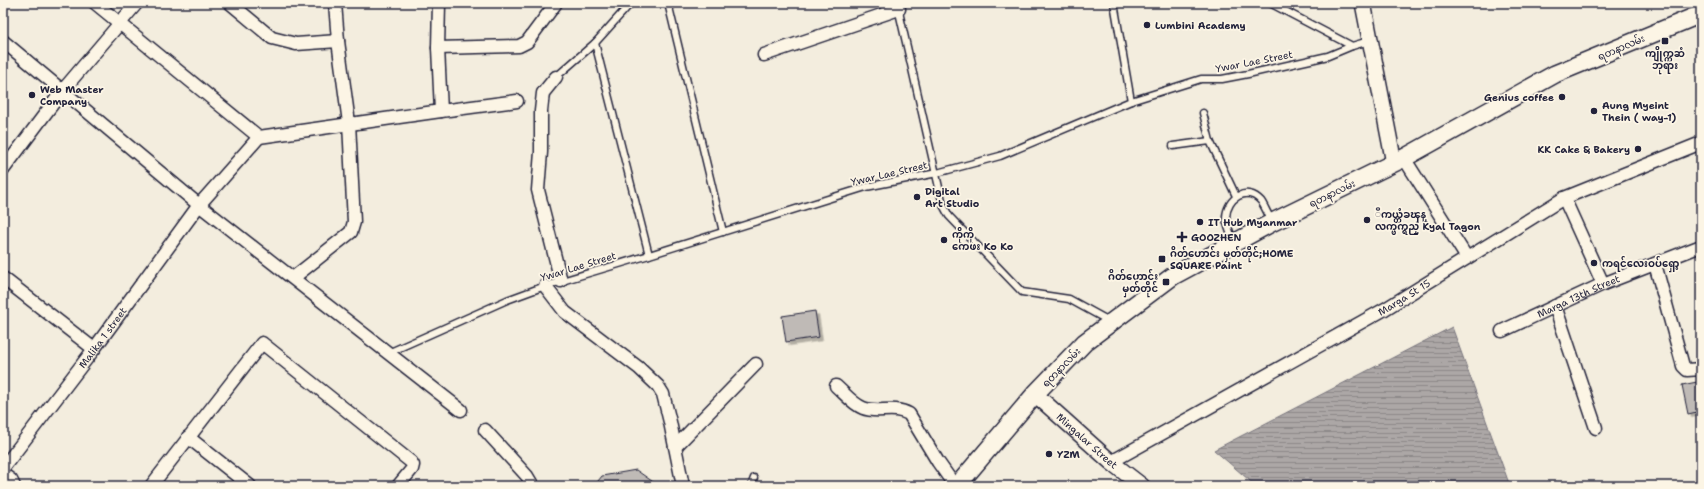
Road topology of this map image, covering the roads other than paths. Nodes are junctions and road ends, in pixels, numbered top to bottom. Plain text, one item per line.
1 (95, 3) edge
2 (137, 3) edge
3 (230, 3) edge
4 (335, 3) edge
5 (439, 3) edge
6 (556, 3) edge
7 (631, 3) edge
8 (668, 3) edge
9 (1114, 3) edge
10 (1270, 3) edge
11 (1363, 3) edge
12 (898, 6) edge
13 (1701, 14) edge
14 (120, 23) junction
15 (3, 41) edge
16 (338, 41) junction
17 (1369, 41) junction
18 (595, 42) junction
19 (1352, 46) junction
20 (438, 48) junction
21 (764, 55) dead end
22 (556, 77) joint
23 (63, 90) junction
24 (518, 101) dead end
25 (1131, 101) junction
26 (441, 111) junction
27 (1203, 113) dead end
28 (349, 123) junction
29 (259, 137) junction
30 (1210, 141) junction
31 (1701, 143) edge
32 (1173, 146) dead end
33 (1399, 160) junction
34 (3, 170) edge
35 (937, 173) junction
36 (1236, 196) junction
37 (1564, 198) junction
38 (199, 205) junction
39 (1273, 222) junction
40 (724, 232) junction
41 (1234, 243) junction
42 (1701, 246) edge
43 (650, 256) junction
44 (1467, 258) junction
45 (1655, 264) junction
46 (3, 278) edge
47 (293, 278) junction
48 (561, 281) junction
49 (1603, 284) junction
50 (545, 286) junction
51 (1555, 306) junction
52 (1110, 322) junction
53 (1502, 331) dead end
54 (94, 349) junction
55 (388, 353) junction
56 (756, 364) dead end
57 (1701, 369) edge
58 (836, 386) dead end
59 (1035, 394) junction
60 (461, 410) dead end
61 (1596, 428) dead end
62 (486, 430) dead end
63 (188, 437) junction
64 (676, 447) junction
65 (1111, 462) junction
66 (3, 468) edge
67 (3, 474) edge
68 (754, 478) dead end
69 (14, 486) edge
70 (151, 486) edge
71 (250, 486) edge
72 (398, 486) edge
73 (534, 486) edge
74 (682, 486) edge
75 (750, 486) edge
76 (956, 486) edge
77 (1142, 486) edge

1 - 14 street
2 - 14 street
3 - 16 street
4 - 16 street
5 - 20 street
6 - 20 street
7 - 18 lane
8 - 40 lane
9 - 25 lane
10 - 19 lane
11 - 17 street
12 - 21 street
12 - 35 lane
13 - 33 main road, ရတနာလမ်း
14 - 23 street
14 - 29 street
15 - 23 street
16 - 28 street
17 - 19 lane, Ywar Lae Street
17 - 33 street
18 - 22 lane
18 - 43 lane
19 - 25 lane, Ywar Lae Street
20 - 26 street
22 - 48 street
23 - 34 street
23 - 38 street
24 - 26 street
25 - 35 lane, Ywar Lae Street
26 - 28 street
27 - 30 lane
28 - 29 street
28 - 47 street
29 - 38 street, Malika 1 street
30 - 32 lane
30 - 36 lane
31 - 37 street, Marga St 15
33 - 39 main road, ရတနာလမ်း
33 - 44 street
35 - 40 lane, Ywar Lae Street
35 - 52 lane
36 - 39 lane
36 - 41 lane
37 - 44 street, Marga St 15
37 - 49 street
38 - 47 street
38 - 54 street, Malika 1 street
39 - 41 main road, ရတနာလမ်း
40 - 43 lane, Ywar Lae Street
41 - 52 main road, ရတနာလမ်း
42 - 45 street, Marga 13th Street
43 - 48 lane, Ywar Lae Street
44 - 65 street, Marga St 15
45 - 49 street, Marga 13th Street
45 - 57 street
46 - 54 street
47 - 55 street
48 - 50 lane, Ywar Lae Street
49 - 51 street, Marga 13th Street
50 - 55 lane, Ywar Lae Street
50 - 64 street
51 - 53 street, Marga 13th Street
51 - 61 street
52 - 59 main road, ရတနာလမ်း
54 - 66 street, Malika 1 street
55 - 60 street
56 - 64 street
58 - 76 street
59 - 65 street, Mingalar Street
59 - 76 main road, ရတနာလမ်း
62 - 73 street
63 - 70 street
63 - 71 street
63 - 72 street
64 - 74 street
65 - 77 street, Mingalar Street
67 - 69 street
68 - 75 lane

